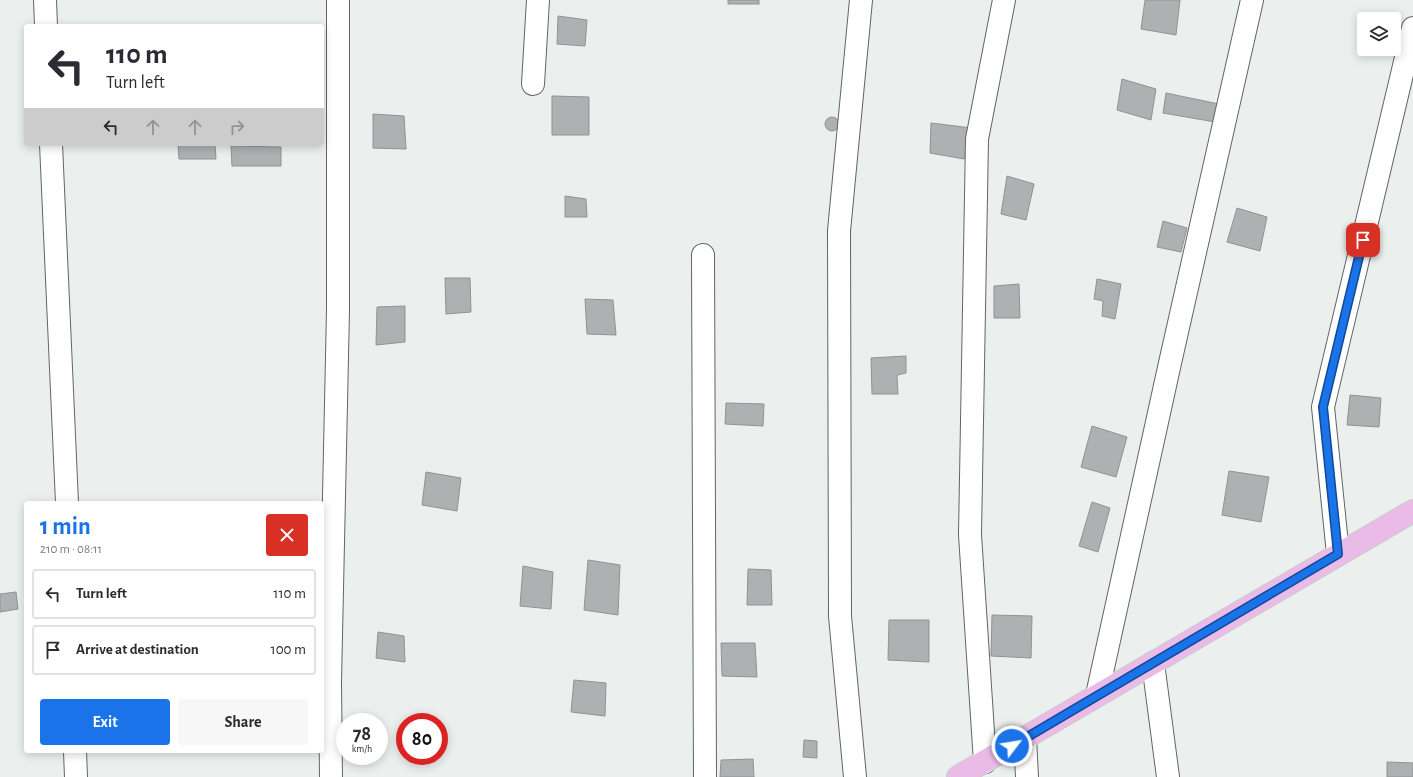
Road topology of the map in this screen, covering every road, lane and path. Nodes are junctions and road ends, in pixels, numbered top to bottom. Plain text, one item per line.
1 (45, 0) edge
2 (338, 0) edge
3 (538, 0) edge
4 (861, 0) edge
5 (1004, 0) edge
6 (1252, 0) edge
7 (46, 24) edge
8 (1413, 28) edge
9 (533, 84) dead end
10 (51, 146) edge
11 (702, 254) dead end
12 (67, 501) edge
13 (1413, 511) edge
14 (1338, 554) junction
15 (1154, 663) junction
16 (1097, 695) junction
17 (1025, 738) junction
18 (75, 753) edge
19 (985, 762) junction
20 (76, 777) edge
21 (331, 777) edge
22 (705, 777) edge
23 (854, 777) edge
24 (958, 777) edge
25 (1027, 777) edge
26 (1168, 777) edge

1 - 7 street
2 - 21 street
3 - 9 street
4 - 23 street
5 - 19 street
6 - 16 street
8 - 14 street
10 - 12 street
11 - 22 street
13 - 14 highway
14 - 15 highway
15 - 16 highway
15 - 26 street
16 - 17 highway
17 - 19 highway
17 - 25 street
18 - 20 street
19 - 24 highway

